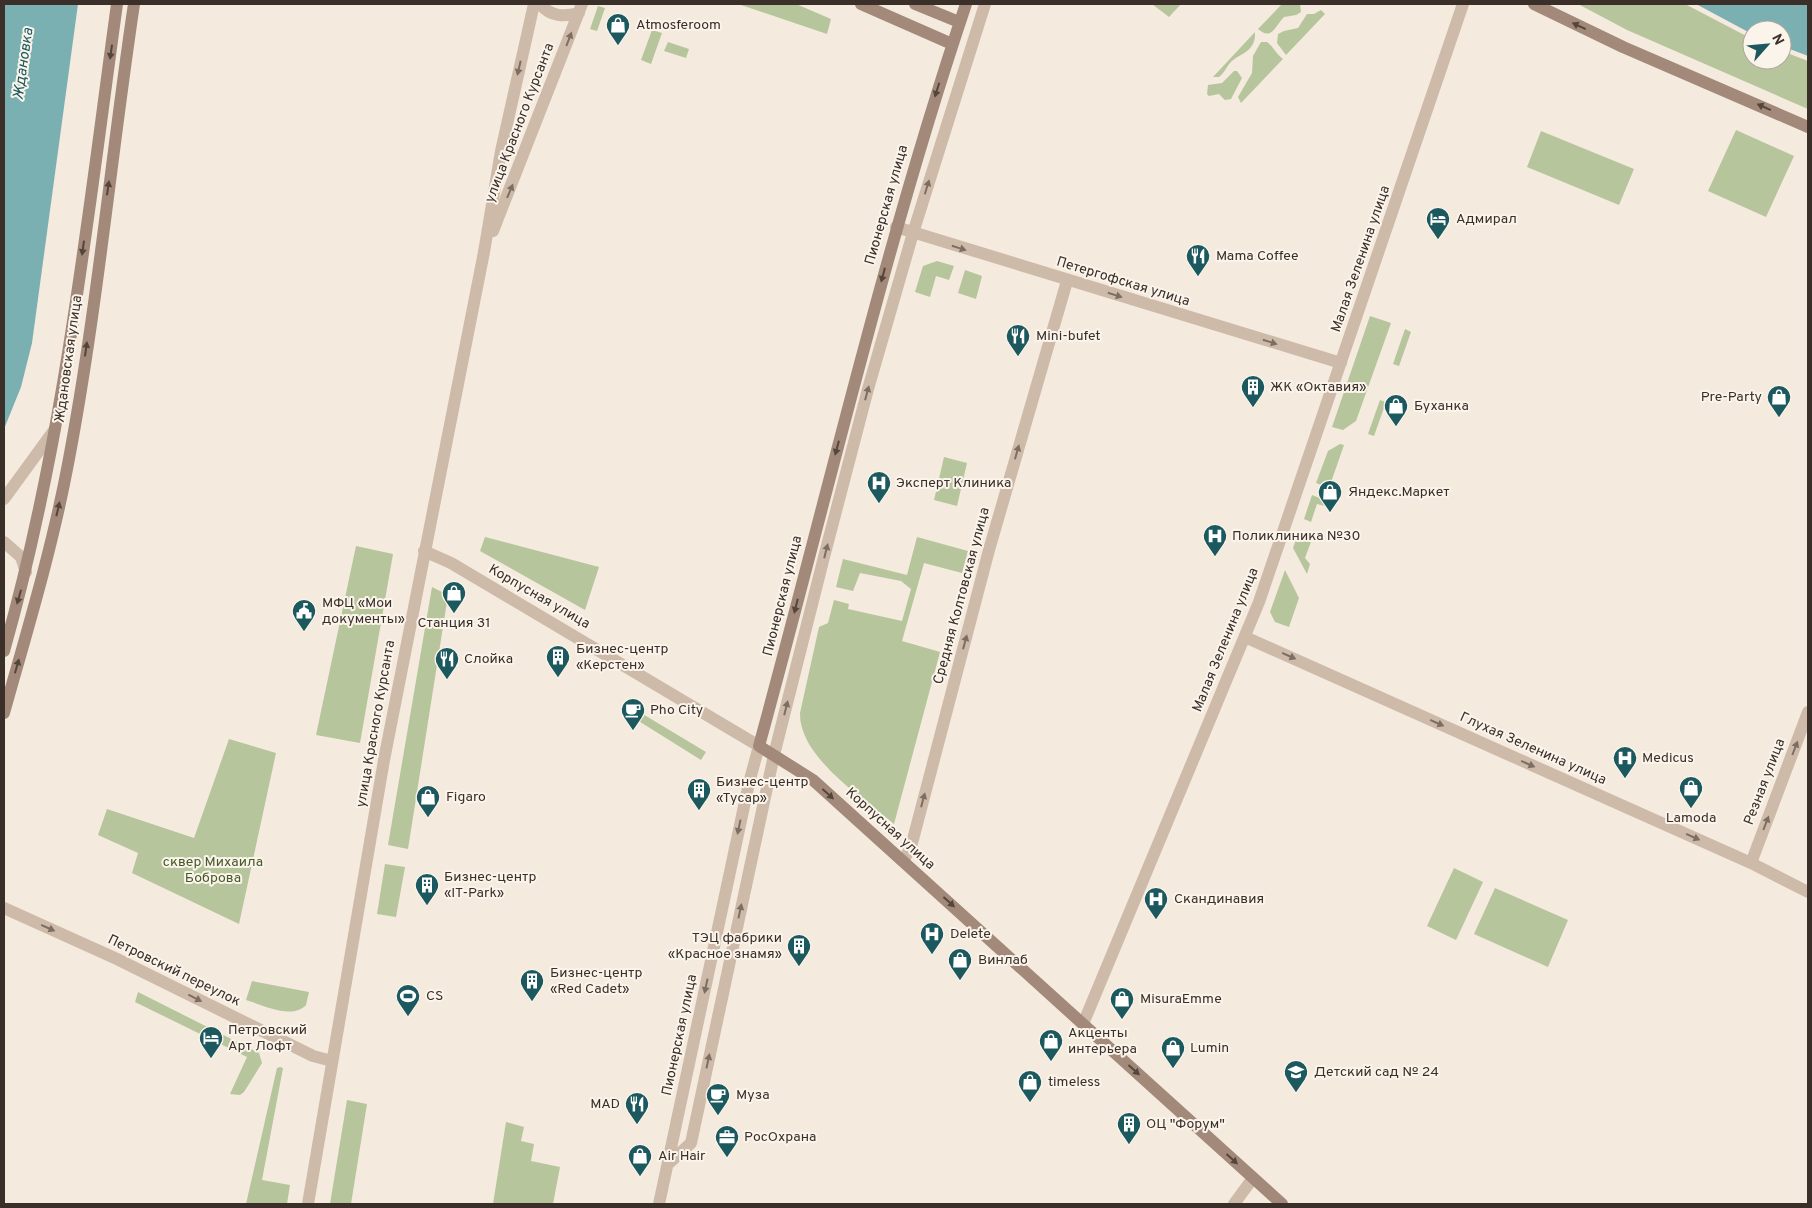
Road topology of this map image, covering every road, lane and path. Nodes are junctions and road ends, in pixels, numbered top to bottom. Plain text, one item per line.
1 (118, 4) edge
2 (134, 4) edge
3 (534, 4) edge
4 (540, 4) edge
5 (861, 4) edge
6 (915, 4) edge
7 (966, 4) edge
8 (985, 4) edge
9 (1463, 4) edge
10 (1534, 4) edge
11 (580, 8) edge
12 (960, 22) junction
13 (975, 39) junction
14 (952, 44) junction
15 (1808, 127) edge
16 (896, 227) junction
17 (913, 234) junction
18 (484, 252) junction
19 (1067, 281) junction
20 (1341, 363) junction
21 (57, 427) junction
22 (4, 498) edge
23 (4, 542) edge
24 (424, 551) junction
25 (26, 572) junction
26 (1245, 637) junction
27 (4, 651) edge
28 (1808, 712) edge
29 (4, 713) edge
30 (759, 746) junction
31 (774, 755) junction
32 (903, 861) junction
33 (1751, 863) junction
34 (1808, 892) edge
35 (4, 908) edge
36 (1083, 1024) junction
37 (332, 1061) junction
38 (668, 1164) junction
39 (1253, 1178) junction
40 (308, 1204) edge
41 (660, 1204) edge
42 (1234, 1204) edge
43 (1282, 1204) edge

1 -> 21 main road, Ждановская улица
29 -> 2 main road, Ждановская улица
3 -> 18 street, улица Красного Курсанта
4 - 11 street
5 - 14 main road
6 - 12 main road
7 - 12 main road, Пионерская улица
8 - 13 street
9 - 20 street, Малая Зеленина улица
15 -> 10 main road
18 -> 11 street, улица Красного Курсанта
12 - 13 street
12 - 14 main road, Пионерская улица
17 -> 13 street
14 -> 16 main road, Пионерская улица
16 - 17 street, Петергофская улица
16 -> 30 main road, Пионерская улица
17 -> 19 street, Петергофская улица
31 -> 17 street
18 - 24 street, улица Красного Курсанта
19 -> 20 street, Петергофская улица
32 -> 19 street, Средняя Колтовская улица
20 - 26 street, Малая Зеленина улица
21 - 22 street
21 - 25 main road, Ждановская улица
23 - 25 street
24 - 30 street, Корпусная улица
24 - 37 street, улица Красного Курсанта
25 -> 27 main road, Ждановская улица
26 -> 33 street, Глухая Зеленина улица
26 - 36 street, Малая Зеленина улица
33 -> 28 street, Резная улица
30 - 31 main road, Корпусная улица
30 -> 38 street, Пионерская улица
31 -> 32 main road, Корпусная улица
38 -> 31 street
32 -> 36 main road, Корпусная улица
33 - 34 street, Глухая Зеленина улица
35 -> 37 street, Петровский переулок
36 -> 39 main road, Корпусная улица
37 - 40 street, улица Красного Курсанта
38 - 41 street, Пионерская улица
39 - 42 street
39 - 43 main road, Корпусная улица

